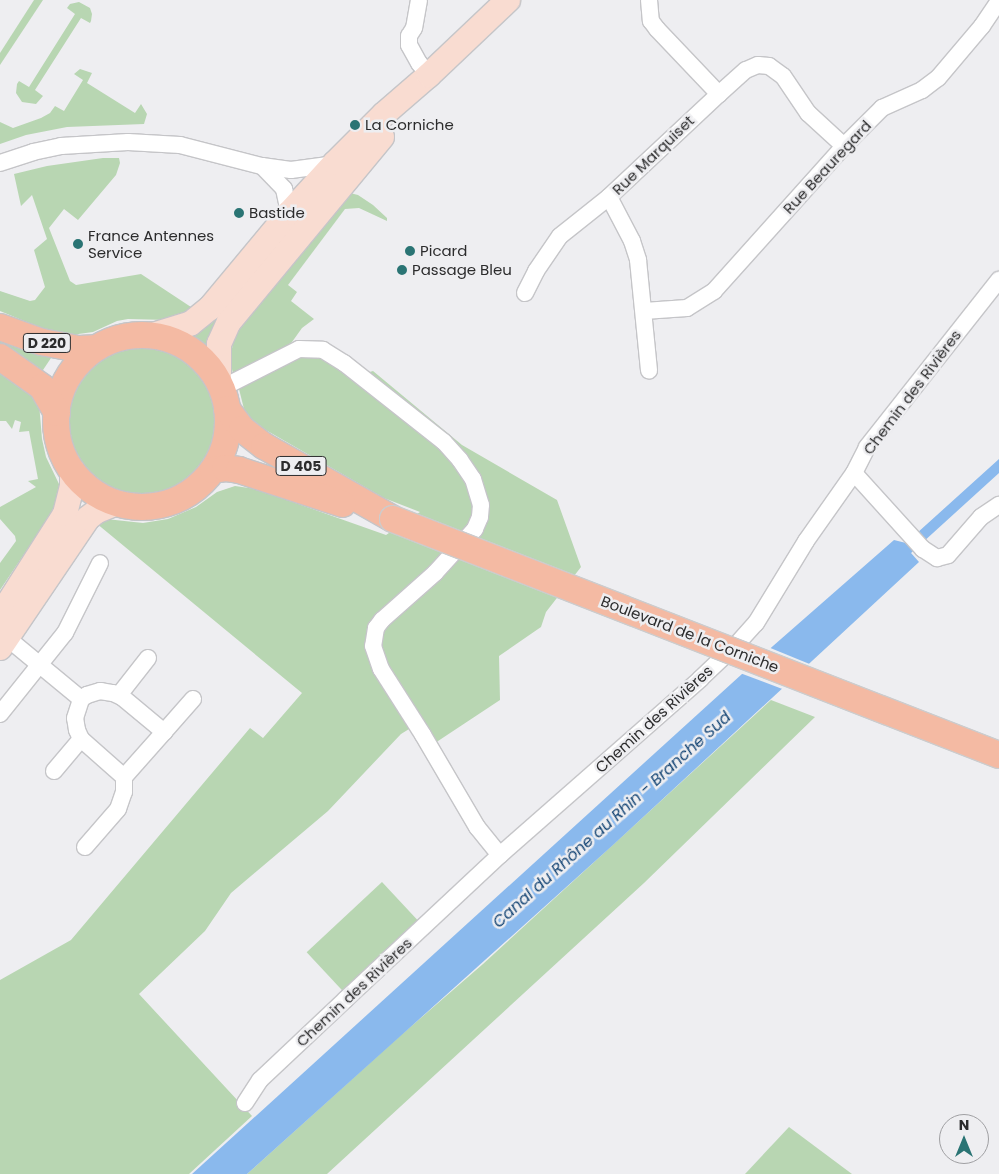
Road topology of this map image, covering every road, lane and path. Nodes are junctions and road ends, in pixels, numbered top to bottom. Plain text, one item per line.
1 (419, 0) edge
2 (508, 0) edge
3 (649, 0) edge
4 (999, 1) edge
5 (429, 75) junction
6 (718, 94) junction
7 (844, 146) junction
8 (0, 163) edge
9 (262, 166) junction
10 (342, 169) junction
11 (609, 197) junction
12 (290, 213) junction
13 (999, 280) edge
14 (526, 293) dead end
15 (644, 311) junction
16 (0, 327) edge
17 (153, 335) junction
18 (96, 348) junction
19 (0, 357) edge
20 (649, 370) dead end
21 (223, 393) junction
22 (56, 413) junction
23 (72, 470) junction
24 (212, 470) junction
25 (854, 472) junction
26 (117, 503) junction
27 (999, 505) edge
28 (387, 516) junction
29 (100, 562) dead end
30 (2, 633) edge
31 (148, 658) dead end
32 (40, 664) junction
33 (119, 695) junction
34 (81, 699) junction
35 (193, 699) dead end
36 (0, 714) edge
37 (164, 732) junction
38 (81, 740) junction
39 (999, 755) edge
40 (54, 771) dead end
41 (124, 777) junction
42 (85, 847) dead end
43 (500, 855) junction
44 (245, 1103) dead end

1 - 5 street
2 - 5 main road
3 - 6 street
4 - 7 street, Rue Beauregard
5 - 10 main road
6 - 7 street, Rue Marquiset
6 - 11 street, Rue Marquiset
7 - 15 street, Rue Beauregard
8 - 9 street
9 - 10 street
9 - 12 street
10 - 12 main road
10 - 21 main road
11 - 14 street
11 - 15 street, Rue Marquiset
12 - 17 main road
13 - 25 street, Chemin des Rivières
15 - 20 street, Rue Marquiset
16 - 18 main road, D 220
17 - 18 main road
17 - 21 main road
18 - 22 main road
19 - 22 main road, D 220
21 - 24 main road
21 - 28 main road, Boulevard de la Corniche / D 405
21 - 43 street
22 - 23 main road
23 - 26 main road
23 - 30 main road
24 - 26 main road
24 - 28 main road, Boulevard de la Corniche / D 405
25 - 27 street
25 - 43 street, Chemin des Rivières
26 - 30 main road
28 - 39 main road, Boulevard de la Corniche, bridge
29 - 32 street
30 - 32 street
31 - 33 street
32 - 34 street
32 - 36 street
33 - 34 street
33 - 37 street
34 - 38 street
35 - 37 street
37 - 41 street
38 - 40 street
38 - 41 street
41 - 42 street
43 - 44 street, Chemin des Rivières

